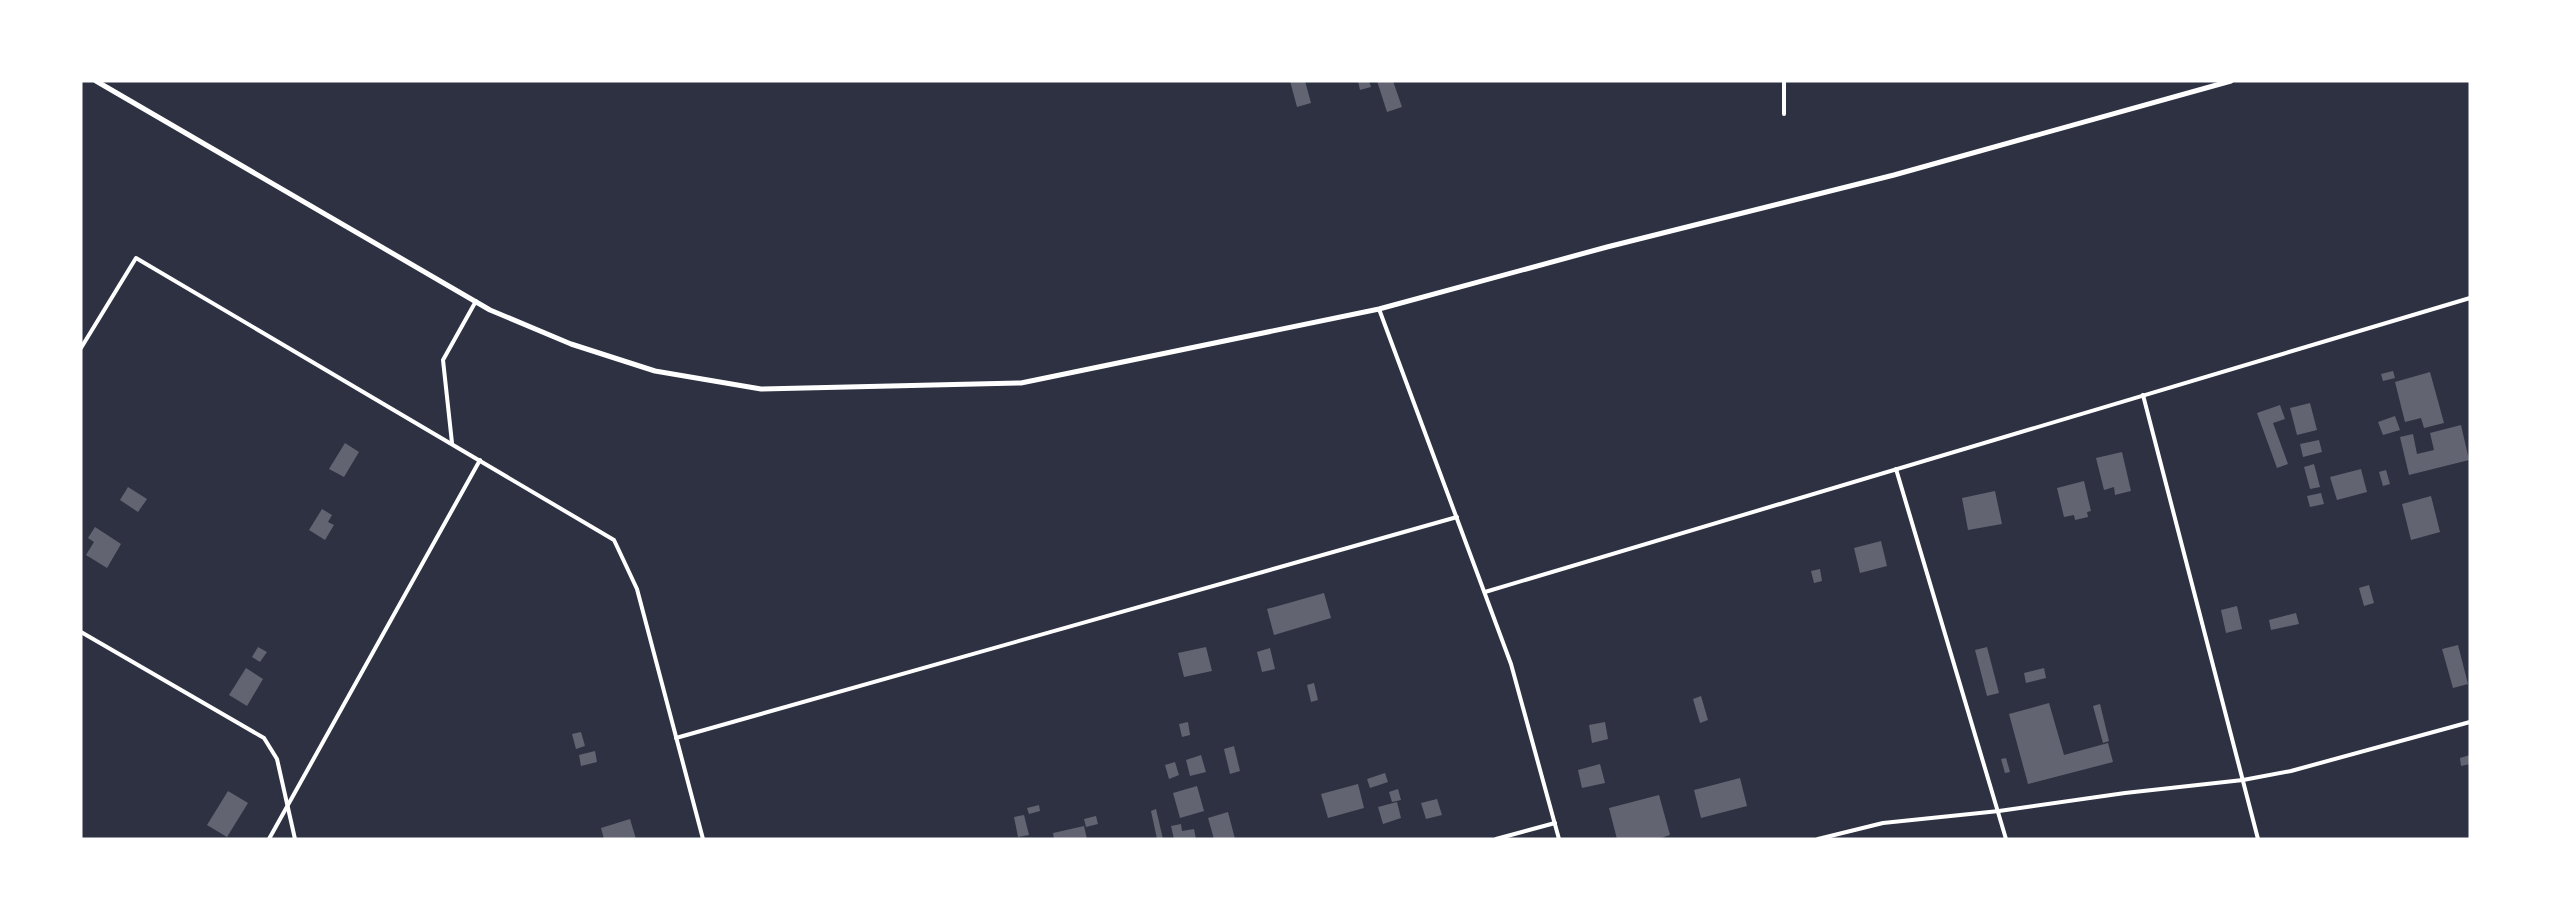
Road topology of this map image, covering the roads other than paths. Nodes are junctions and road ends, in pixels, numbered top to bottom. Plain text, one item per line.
1 (96, 81) edge
2 (1784, 81) edge
3 (2231, 81) edge
4 (1784, 114) dead end
5 (2470, 298) edge
6 (476, 301) junction
7 (1379, 309) junction
8 (81, 348) edge
9 (2143, 395) junction
10 (452, 443) junction
11 (480, 460) junction
12 (1896, 469) junction
13 (1456, 517) junction
14 (1485, 592) junction
15 (81, 632) edge
16 (2470, 722) edge
17 (676, 738) junction
18 (2243, 780) junction
19 (288, 808) junction
20 (1998, 811) junction
21 (1555, 823) junction
22 (269, 839) edge
23 (295, 839) edge
24 (703, 839) edge
25 (1496, 839) edge
26 (1559, 839) edge
27 (1818, 839) edge
28 (2006, 839) edge
29 (2258, 839) edge

1 - 6 street
2 - 4 lane
3 - 7 street
5 - 9 lane
6 - 7 street
6 - 10 lane
7 - 13 lane
8 - 10 lane
9 - 12 lane
9 - 18 lane
10 - 11 lane
11 - 17 lane
11 - 19 lane
12 - 14 lane
12 - 20 lane
13 - 14 lane
13 - 17 lane
14 - 21 lane
15 - 19 lane
16 - 18 lane
17 - 24 lane
18 - 20 lane
18 - 29 lane
19 - 22 lane
19 - 23 lane
20 - 27 lane
20 - 28 lane
21 - 25 lane
21 - 26 lane

